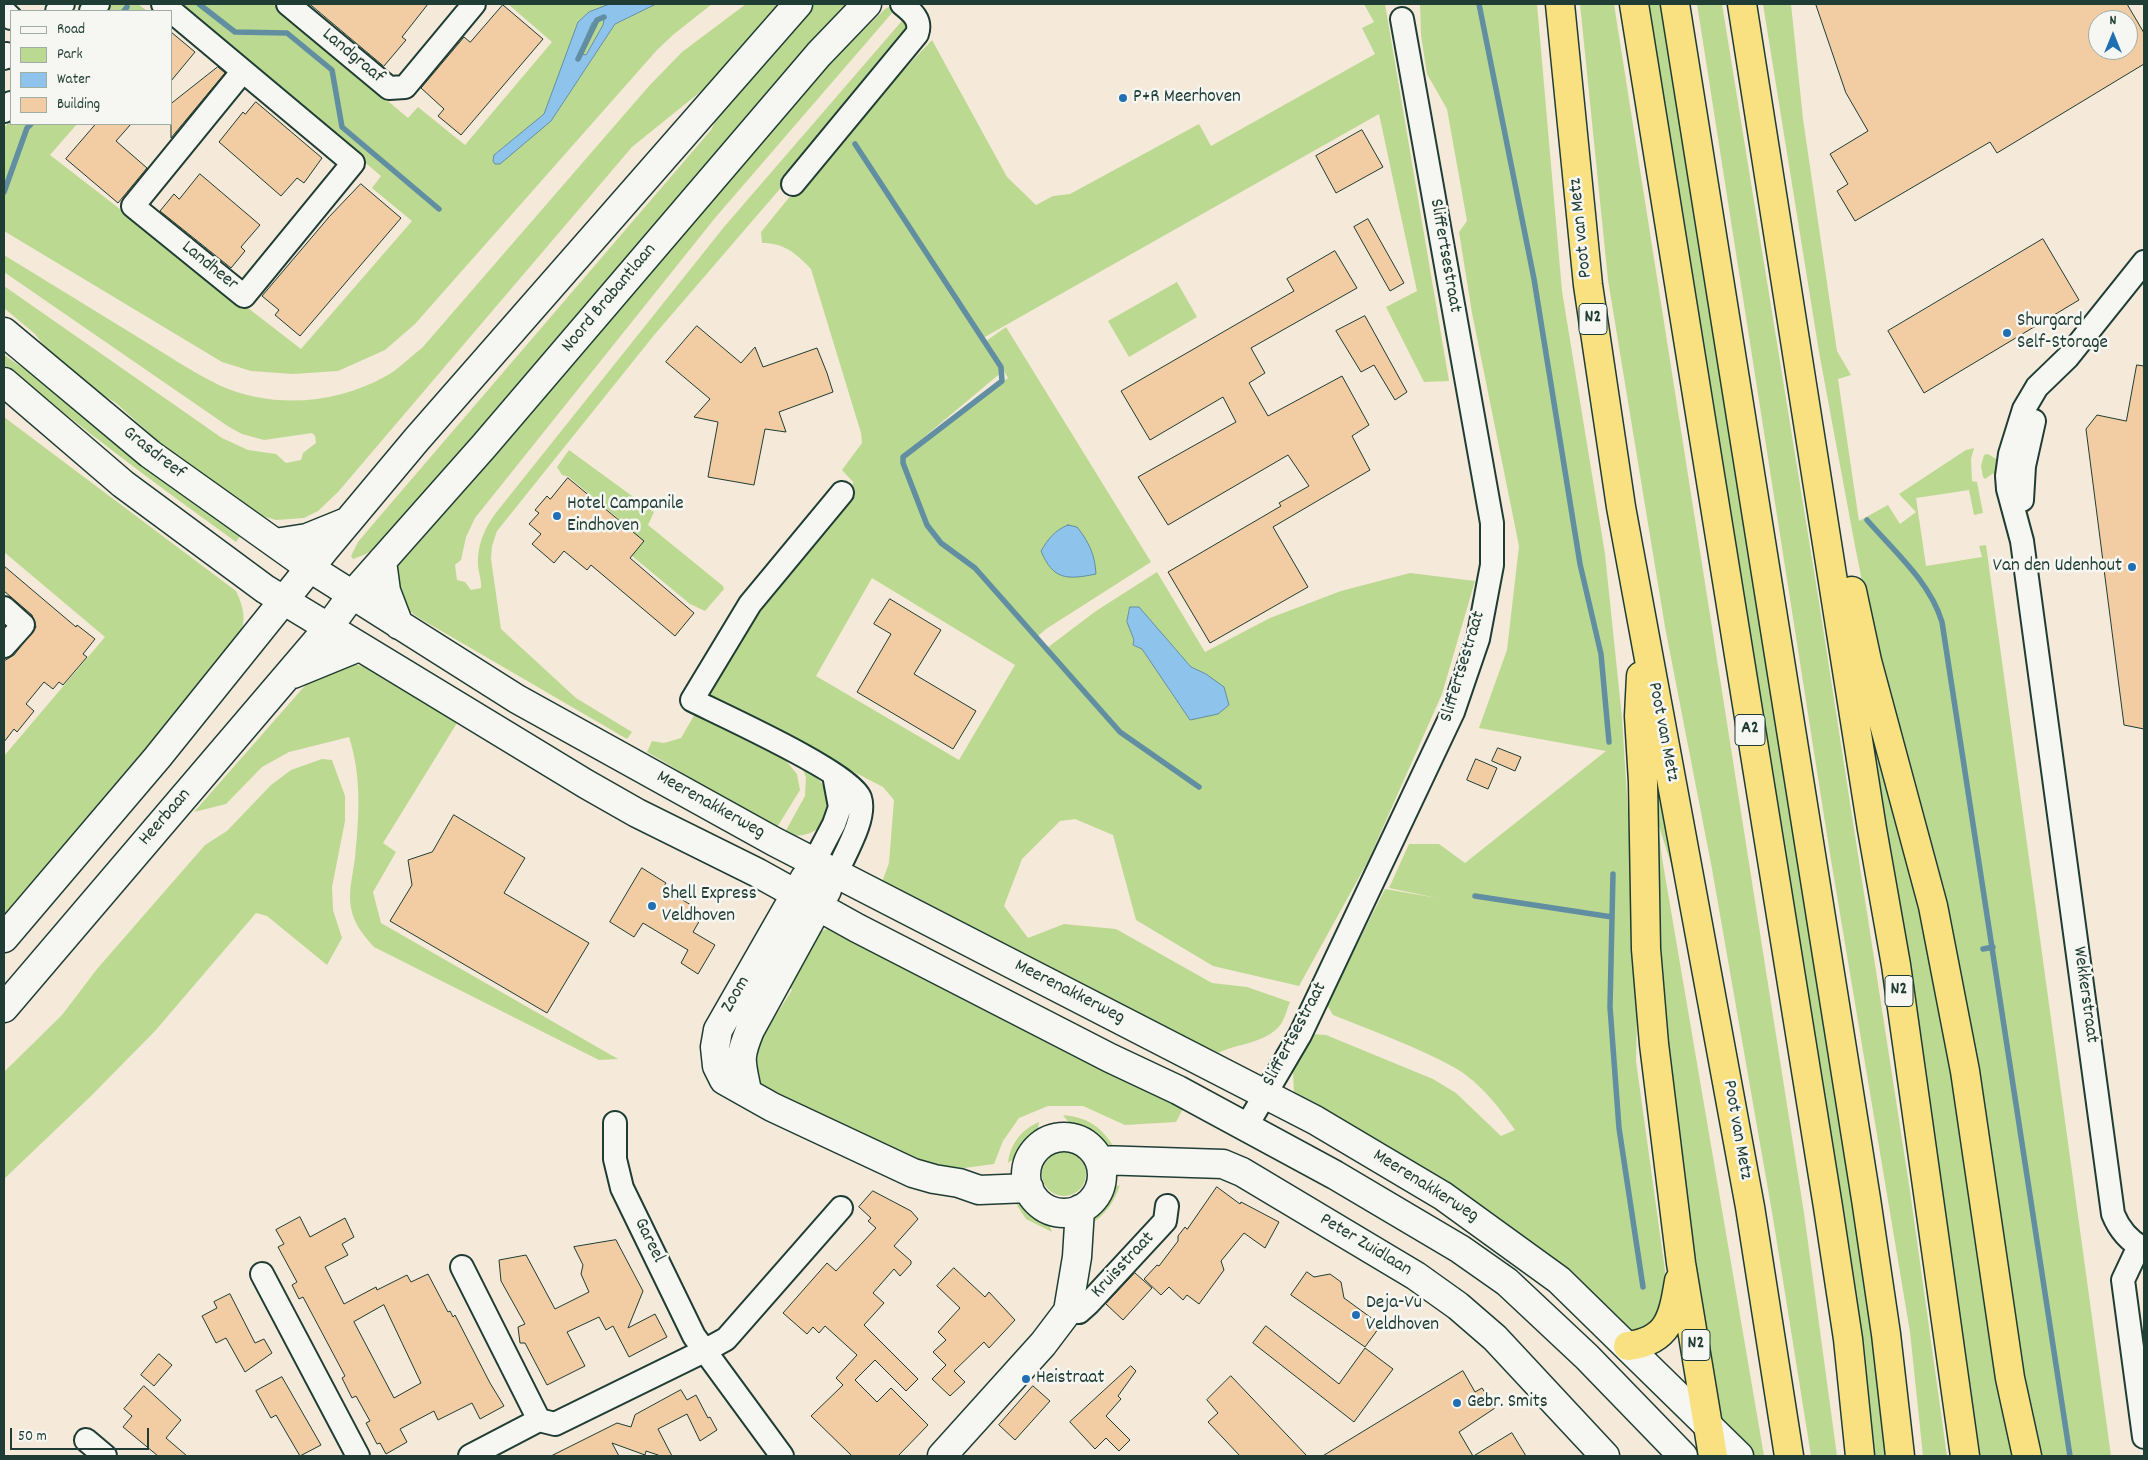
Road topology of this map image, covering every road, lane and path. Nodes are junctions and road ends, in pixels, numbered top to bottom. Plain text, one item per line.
1 (288, 4) edge
2 (474, 4) edge
3 (798, 4) edge
4 (867, 4) edge
5 (902, 4) edge
6 (1560, 4) edge
7 (1634, 4) edge
8 (1675, 4) edge
9 (1742, 4) edge
10 (172, 12) edge
11 (1402, 19) dead end
12 (242, 72) junction
13 (793, 184) dead end
14 (2144, 262) edge
15 (4, 332) edge
16 (4, 382) edge
17 (842, 493) dead end
18 (348, 522) junction
19 (1825, 528) junction
20 (275, 543) junction
21 (382, 561) junction
22 (310, 568) junction
23 (238, 569) junction
24 (352, 595) junction
25 (283, 601) junction
26 (4, 608) edge
27 (399, 625) junction
28 (328, 628) junction
29 (260, 630) junction
30 (1643, 632) junction
31 (4, 646) edge
32 (359, 647) junction
33 (288, 676) junction
34 (825, 868) junction
35 (807, 900) junction
36 (4, 938) edge
37 (4, 1008) edge
38 (1265, 1095) junction
39 (615, 1123) dead end
40 (1246, 1127) junction
41 (1101, 1169) junction
42 (1028, 1178) junction
43 (1167, 1206) dead end
44 (841, 1208) dead end
45 (1067, 1210) junction
46 (2142, 1247) edge
47 (1681, 1263) junction
48 (462, 1267) dead end
49 (262, 1274) dead end
50 (1070, 1300) junction
51 (1628, 1346) junction
52 (706, 1350) junction
53 (539, 1420) junction
54 (1708, 1428) junction
55 (2144, 1437) edge
56 (86, 1440) dead end
57 (105, 1456) edge
58 (358, 1456) edge
59 (470, 1456) edge
60 (782, 1456) edge
61 (942, 1456) edge
62 (1605, 1456) edge
63 (1683, 1456) edge
64 (1713, 1456) edge
65 (1739, 1456) edge
66 (1789, 1456) edge
67 (1860, 1456) edge
68 (1900, 1456) edge
69 (1965, 1456) edge
70 (2027, 1456) edge

1 - 2 street, Landgraaf
3 - 18 main road
4 - 21 main road, Noord Brabantlaan
5 - 13 street
6 - 30 highway, Poot van Metz / N2
7 - 67 highway, A2
8 - 68 highway, A2
9 - 19 highway, N2
10 - 12 street, Landheer
11 - 38 street, Sliffertsestraat
12 - 12 street, Landheer
14 - 46 street, Wekkerstraat
15 - 20 main road, Grasdreef
16 - 23 main road
17 - 34 street
18 - 20 main road
18 - 22 main road
19 - 69 highway, N2
19 - 70 highway, N2
20 - 22 main road, Grasdreef
21 - 24 main road, Noord Brabantlaan
21 - 27 main road
22 - 24 main road, Grasdreef
22 - 25 main road
23 - 25 main road
23 - 29 main road
24 - 27 main road, Meerenakkerweg
24 - 28 main road, Noord Brabantlaan
25 - 28 main road, Meerenakkerweg
25 - 29 main road
26 - 31 street
27 - 34 main road, Meerenakkerweg
28 - 32 main road, Meerenakkerweg
28 - 33 main road, Heerbaan
29 - 36 main road
30 - 47 highway, N2
30 - 66 highway, Poot van Metz / N2
32 - 33 main road
32 - 35 main road, Meerenakkerweg
33 - 37 main road, Heerbaan
34 - 35 main road, Zoom
34 - 38 main road, Meerenakkerweg
35 - 40 main road, Meerenakkerweg
35 - 42 main road, Zoom
38 - 40 street, Sliffertsestraat
38 - 51 main road, Meerenakkerweg
39 - 52 street, Gareel
40 - 63 main road, Meerenakkerweg
41 - 42 main road
41 - 45 main road
41 - 62 main road, Peter Zuidlaan
42 - 45 main road
43 - 50 street, Kruisstraat
44 - 52 street
45 - 50 main road, Kruisstraat
46 - 55 street, Wekkerstraat
47 - 51 highway, N2
47 - 54 highway, N2
48 - 53 street
49 - 58 street
50 - 61 main road
51 - 54 main road, Meerenakkerweg
52 - 53 street
52 - 60 street, Gareel
53 - 59 street
54 - 64 highway
54 - 65 main road, Meerenakkerweg
56 - 57 street

